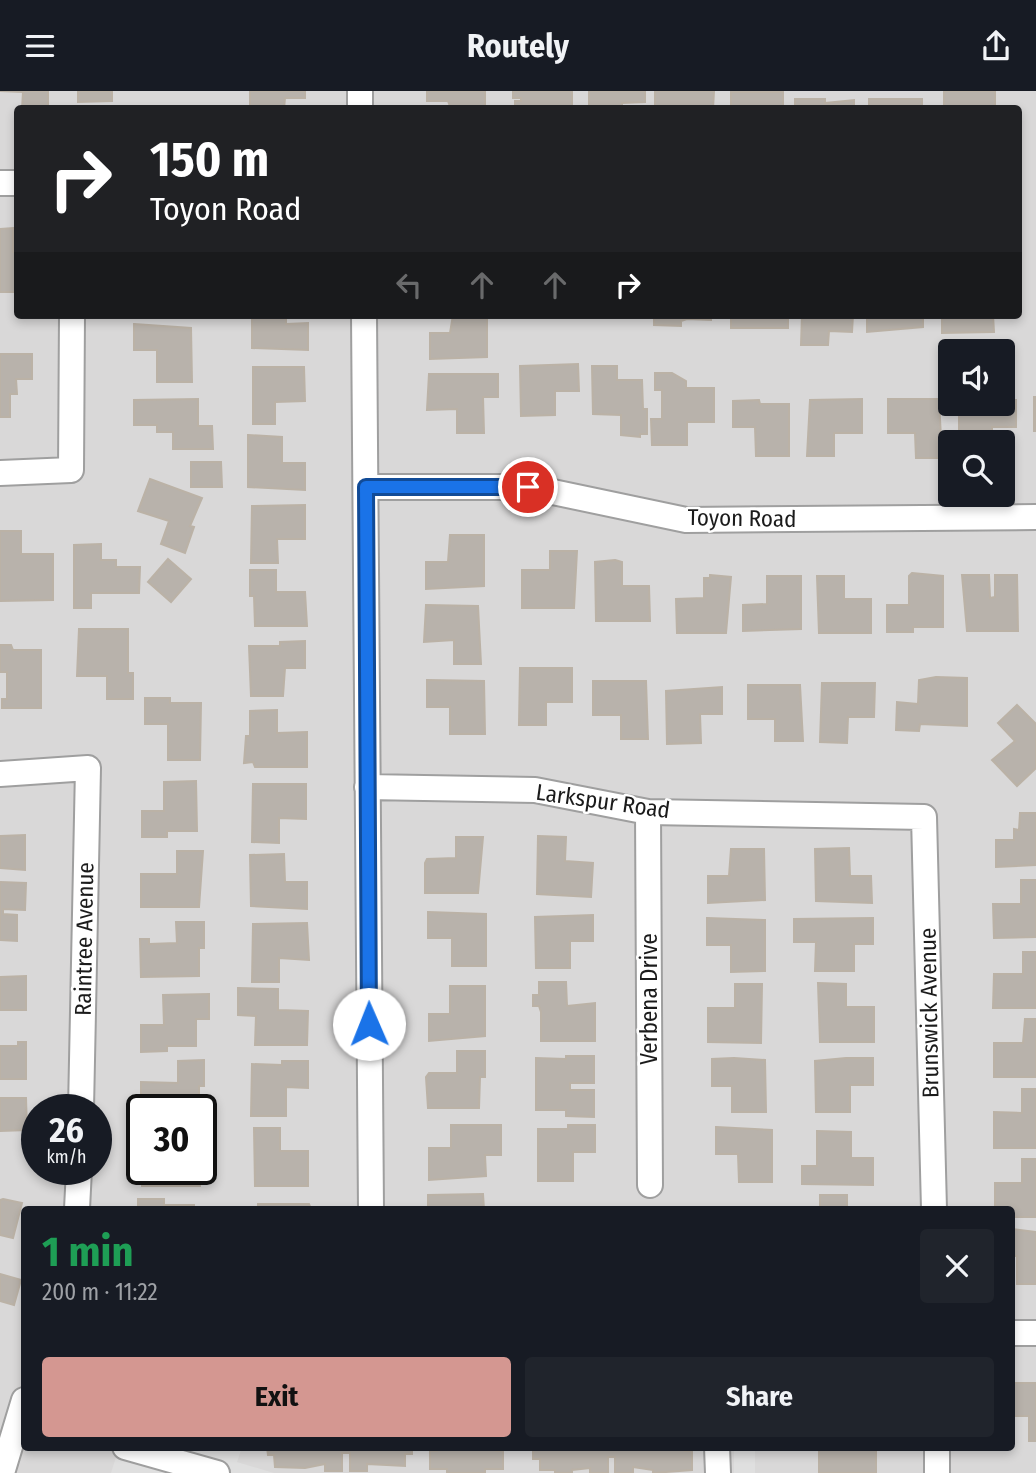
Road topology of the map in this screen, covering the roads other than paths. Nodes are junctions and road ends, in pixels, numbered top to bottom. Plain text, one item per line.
1 (72, 319) edge
2 (364, 319) edge
3 (0, 473) edge
4 (366, 487) junction
5 (1036, 517) edge
6 (0, 774) edge
7 (367, 787) junction
8 (648, 813) junction
9 (924, 817) joint
10 (80, 1094) edge
11 (78, 1185) edge
12 (650, 1185) dead end
13 (77, 1206) edge
14 (371, 1206) edge
15 (933, 1206) edge
16 (1015, 1333) edge
17 (1036, 1333) edge
18 (17, 1412) edge
19 (141, 1451) edge
20 (717, 1451) edge
21 (937, 1451) edge
22 (2, 1473) edge
23 (217, 1473) edge
24 (718, 1473) edge
25 (937, 1473) edge

1 - 3 street
2 - 4 street
4 - 5 street, Toyon Road
4 - 7 street
6 - 10 street, Raintree Avenue
7 - 8 street, Larkspur Road
7 - 14 street
8 - 9 street, Larkspur Road
8 - 12 street, Verbena Drive
9 - 15 street, Brunswick Avenue
11 - 13 street
16 - 17 street
18 - 22 street
19 - 23 street
20 - 24 street
21 - 25 street

